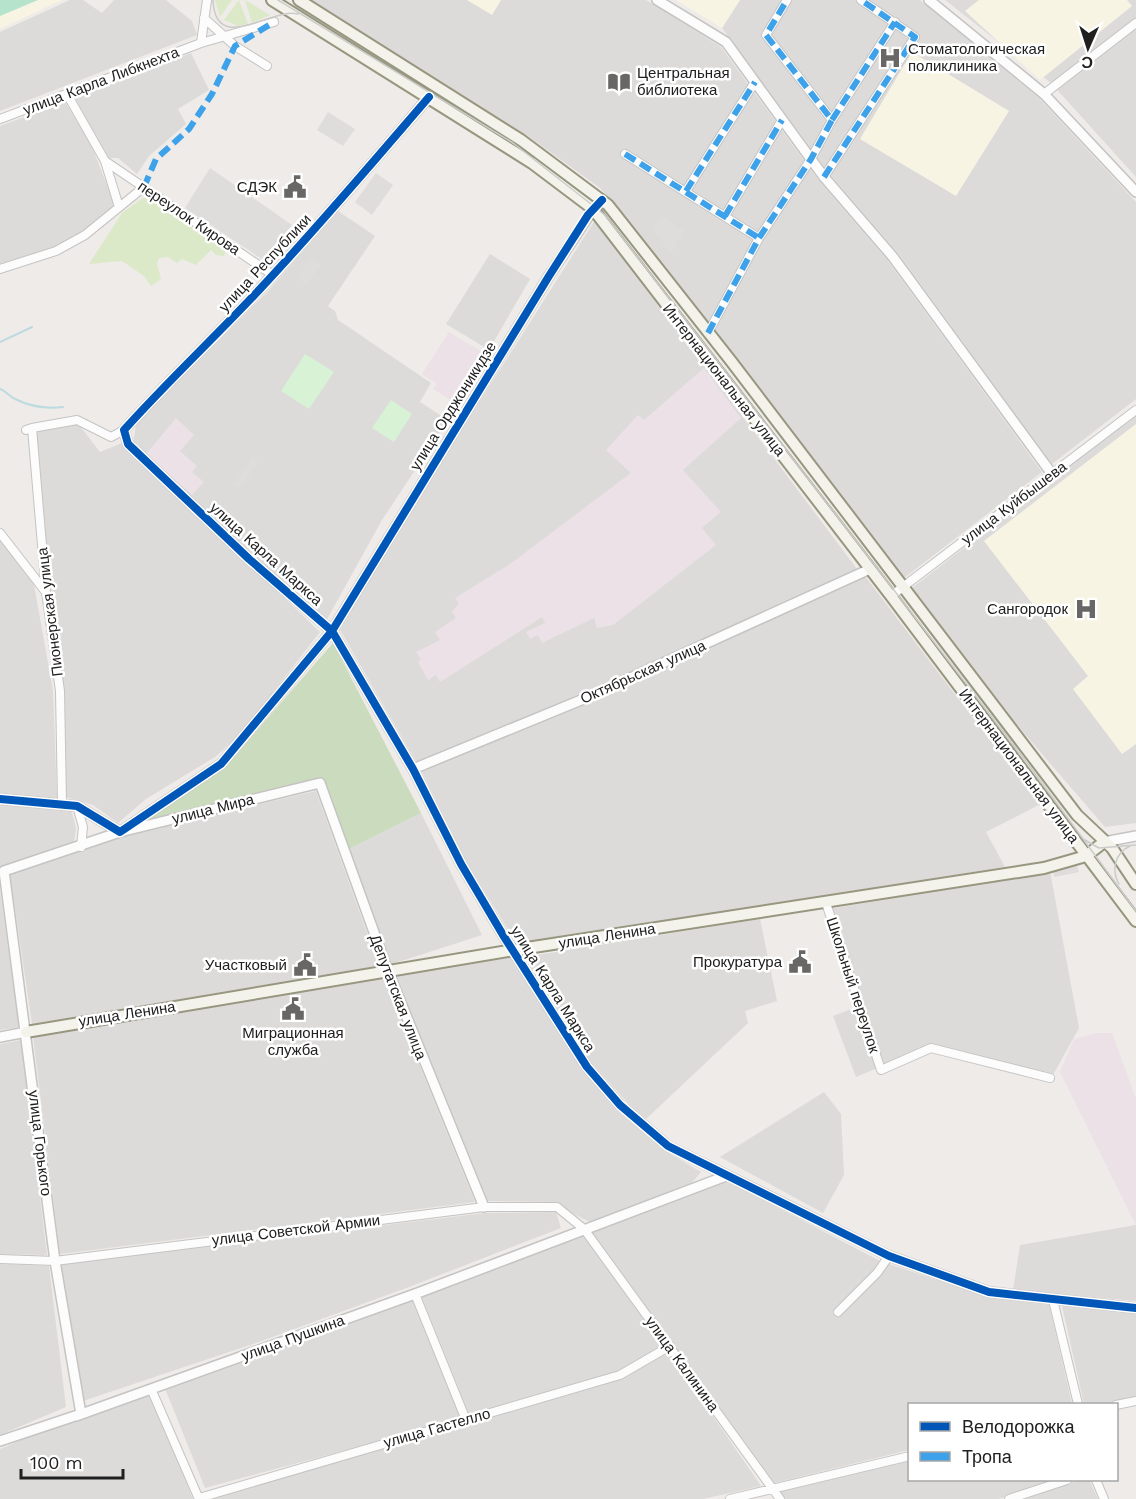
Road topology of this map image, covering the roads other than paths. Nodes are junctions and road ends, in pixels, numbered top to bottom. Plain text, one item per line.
1 (207, 0) edge
2 (272, 0) edge
3 (299, 0) edge
4 (657, 0) edge
5 (787, 0) edge
6 (861, 0) edge
7 (929, 0) edge
8 (204, 18) junction
9 (274, 22) dead end
10 (895, 22) junction
11 (1136, 23) edge
12 (225, 37) junction
13 (201, 43) junction
14 (267, 66) dead end
15 (754, 82) junction
16 (437, 86) junction
17 (67, 94) junction
18 (1044, 94) junction
19 (429, 97) junction
20 (0, 119) edge
21 (782, 120) junction
22 (832, 120) junction
23 (625, 154) dead end
24 (811, 159) junction
25 (105, 161) junction
26 (824, 177) junction
27 (144, 187) junction
28 (686, 191) junction
29 (1136, 192) edge
30 (602, 200) junction
31 (119, 207) junction
32 (593, 209) junction
33 (725, 216) junction
34 (759, 238) junction
35 (0, 268) edge
36 (273, 275) junction
37 (708, 333) junction
38 (1136, 410) edge
39 (124, 430) junction
40 (1052, 474) junction
41 (0, 533) edge
42 (870, 569) junction
43 (903, 587) junction
44 (46, 592) junction
45 (891, 596) junction
46 (332, 631) junction
47 (413, 769) junction
48 (320, 783) joint
49 (0, 799) edge
50 (62, 802) junction
51 (77, 806) junction
52 (120, 832) junction
53 (1136, 836) edge
54 (1104, 842) junction
55 (81, 846) junction
56 (1086, 856) junction
57 (2, 872) edge
58 (1136, 884) edge
59 (826, 903) junction
60 (1136, 921) edge
61 (514, 950) junction
62 (388, 971) junction
63 (26, 1032) junction
64 (0, 1036) edge
65 (1050, 1078) dead end
66 (726, 1176) junction
67 (484, 1207) junction
68 (584, 1229) junction
69 (889, 1256) junction
70 (0, 1259) edge
71 (55, 1261) junction
72 (415, 1294) junction
73 (1053, 1300) junction
74 (1136, 1308) edge
75 (838, 1312) dead end
76 (670, 1346) junction
77 (152, 1390) junction
78 (1136, 1401) edge
79 (1078, 1403) edge
80 (1118, 1405) edge
81 (81, 1414) junction
82 (466, 1420) junction
83 (0, 1441) edge
84 (908, 1456) edge
85 (1061, 1481) edge
86 (1097, 1481) edge
87 (773, 1490) junction
88 (199, 1498) edge
89 (730, 1499) edge
90 (780, 1499) edge
91 (1008, 1499) edge
92 (1104, 1499) edge

1 - 8 street
2 - 19 main road, Интернациональная улица
3 - 16 main road, Интернациональная улица
4 - 15 street
5 - 22 street
6 - 10 street
7 - 18 street
8 - 12 street
8 - 13 street
9 - 12 street, улица Карла Либкнехта
10 - 22 street
10 - 26 street
11 - 18 street
12 - 13 street, улица Карла Либкнехта
12 - 14 street
13 - 17 street, улица Карла Либкнехта
15 - 21 street
15 - 28 street
16 - 19 main road
16 - 30 main road, Интернациональная улица
17 - 20 street, улица Карла Либкнехта
17 - 25 street, переулок Кирова
18 - 29 street
19 - 32 main road, Интернациональная улица
19 - 36 street, улица Республики
21 - 24 street
21 - 33 street
22 - 24 street
23 - 28 street
24 - 26 street
24 - 34 street
25 - 27 street, переулок Кирова
25 - 31 street, переулок Кирова
26 - 40 street
27 - 31 street
27 - 36 street, переулок Кирова
28 - 33 street
30 - 32 street, улица Орджоникидзе
30 - 37 main road, Интернациональная улица
31 - 35 street
32 - 42 main road, Интернациональная улица
32 - 46 street, улица Орджоникидзе
33 - 34 street
34 - 37 street
36 - 39 street, улица Республики
37 - 43 main road, Интернациональная улица
38 - 40 street, улица Куйбышева
39 - 44 street, Пионерская улица
39 - 46 street, улица Карла Маркса
40 - 43 street, улица Куйбышева
41 - 44 street
42 - 45 main road, Интернациональная улица
42 - 47 street, Октябрьская улица
43 - 45 street, улица Куйбышева
43 - 54 main road, Интернациональная улица
44 - 50 street, Пионерская улица
45 - 56 main road, Интернациональная улица
46 - 47 street, улица Карла Маркса
46 - 52 street, улица Орджоникидзе
47 - 61 street, улица Карла Маркса
48 - 52 street, улица Мира
48 - 62 street, Депутатская улица
49 - 50 street
50 - 51 street
51 - 52 street
51 - 55 street
52 - 55 street, улица Мира
53 - 54 street, улица Ленина
54 - 56 main road, улица Ленина
54 - 58 main road, Интернациональная улица
55 - 57 street, улица Мира
56 - 59 main road, улица Ленина
56 - 60 main road, Интернациональная улица
57 - 63 street, улица Горького
59 - 61 main road, улица Ленина
59 - 65 street, Школьный переулок
61 - 62 main road, улица Ленина
61 - 66 street, улица Карла Маркса
62 - 63 main road, улица Ленина
62 - 67 street, Депутатская улица
63 - 64 street, улица Ленина
63 - 71 street, улица Горького
66 - 68 street, улица Пушкина
66 - 69 street, улица Карла Маркса
66 - 72 street
67 - 68 street, улица Советской Армии
67 - 71 street, улица Советской Армии
68 - 72 street, улица Пушкина
68 - 76 street, улица Калинина
69 - 73 street, улица Карла Маркса
69 - 75 street
70 - 71 street, улица Советской Армии
71 - 81 street, улица Горького
72 - 77 street, улица Пушкина
72 - 82 street
73 - 74 street, улица Карла Маркса
73 - 79 street
76 - 82 street, улица Гастелло
76 - 87 street, улица Калинина
77 - 81 street, улица Пушкина
77 - 88 street
78 - 80 street
81 - 83 street, улица Пушкина
82 - 88 street, улица Гастелло
84 - 87 street
85 - 91 street
86 - 92 street
87 - 89 street
87 - 90 street, улица Калинина

